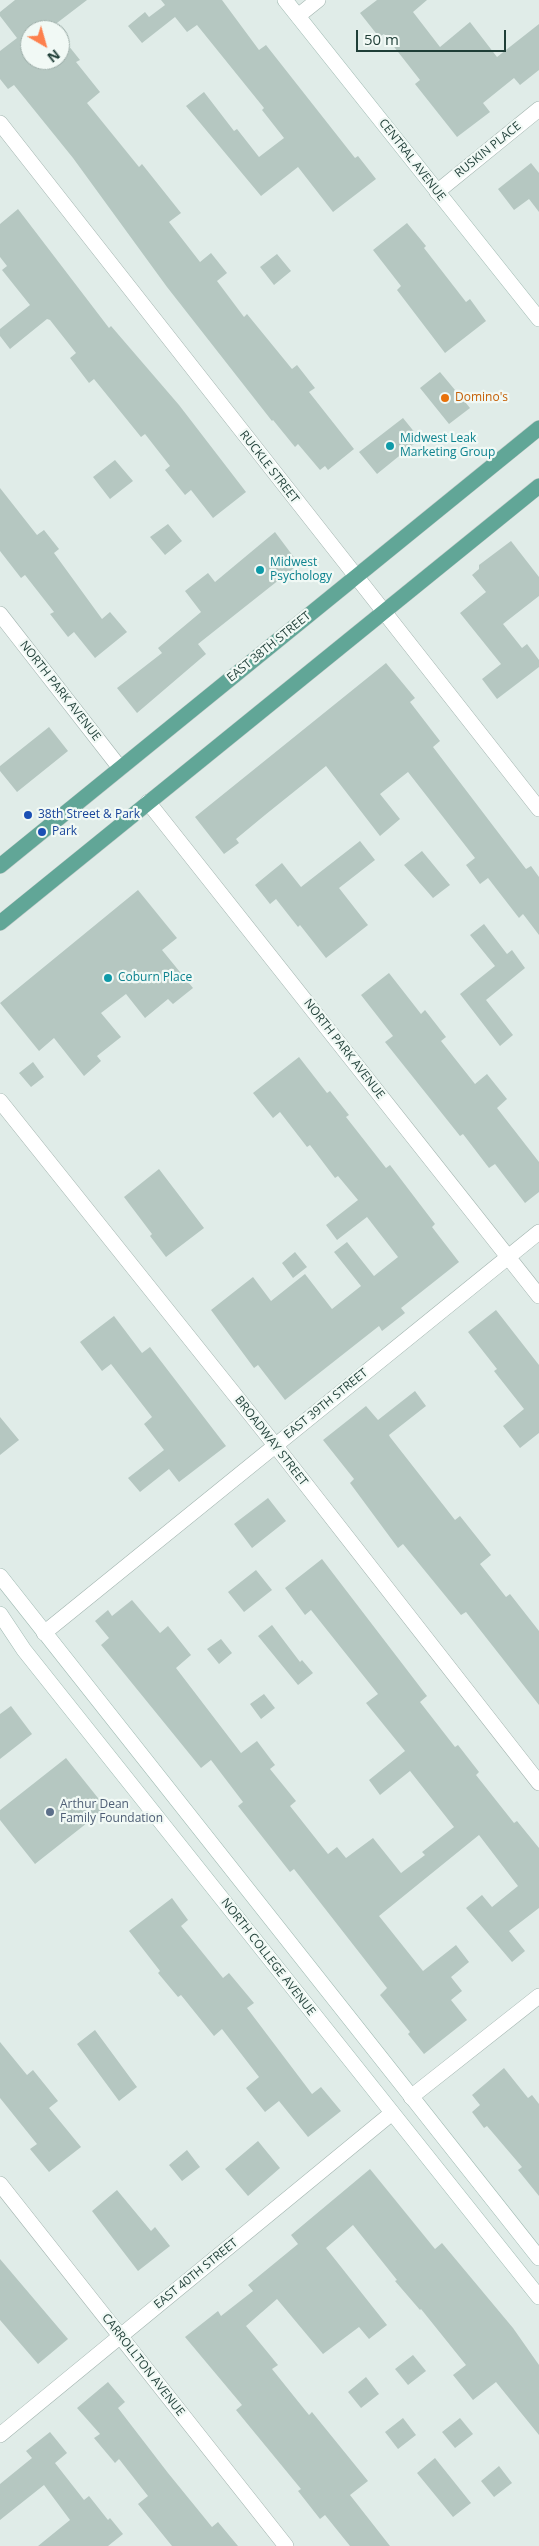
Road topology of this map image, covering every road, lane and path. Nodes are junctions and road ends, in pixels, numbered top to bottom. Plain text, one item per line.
1 (285, 0) edge
2 (318, 0) edge
3 (298, 16) junction
4 (539, 109) edge
5 (0, 123) edge
6 (437, 192) junction
7 (539, 319) edge
8 (539, 428) edge
9 (539, 486) edge
10 (355, 577) junction
11 (383, 612) junction
12 (0, 614) edge
13 (120, 768) junction
14 (148, 802) junction
15 (539, 809) edge
16 (0, 866) edge
17 (0, 923) edge
18 (0, 1101) edge
19 (539, 1232) edge
20 (508, 1257) junction
21 (539, 1296) edge
22 (275, 1445) junction
23 (0, 1576) edge
24 (0, 1614) edge
25 (44, 1633) junction
26 (539, 1783) edge
27 (539, 1996) edge
28 (411, 2097) junction
29 (392, 2113) junction
30 (0, 2184) edge
31 (539, 2258) edge
32 (539, 2297) edge
33 (120, 2336) junction
34 (0, 2434) edge
35 (286, 2546) edge

1 - 3 street, CENTRAL AVENUE
2 - 3 street
3 - 6 street, CENTRAL AVENUE
4 - 6 street, RUSKIN PLACE
5 - 10 street, RUCKLE STREET
6 - 7 street, CENTRAL AVENUE
8 - 10 main road, EAST 38TH STREET
9 - 11 main road
10 - 11 street, RUCKLE STREET
10 - 13 main road, EAST 38TH STREET
11 - 14 main road
11 - 15 street, RUCKLE STREET
12 - 13 street, NORTH PARK AVENUE
13 - 16 main road, EAST 38TH STREET
14 - 17 main road
14 - 20 street, NORTH PARK AVENUE
18 - 22 street, BROADWAY STREET
19 - 20 street, EAST 39TH STREET
20 - 21 street, NORTH PARK AVENUE
20 - 22 street, EAST 39TH STREET
22 - 25 street, EAST 39TH STREET
22 - 26 street, BROADWAY STREET
23 - 25 street, NORTH COLLEGE AVENUE
24 - 29 street, NORTH COLLEGE AVENUE
25 - 28 street, NORTH COLLEGE AVENUE
27 - 28 street
28 - 31 street, NORTH COLLEGE AVENUE
29 - 32 street, NORTH COLLEGE AVENUE
29 - 33 street, EAST 40TH STREET
30 - 33 street, CARROLLTON AVENUE
33 - 34 street, EAST 40TH STREET
33 - 35 street, CARROLLTON AVENUE

